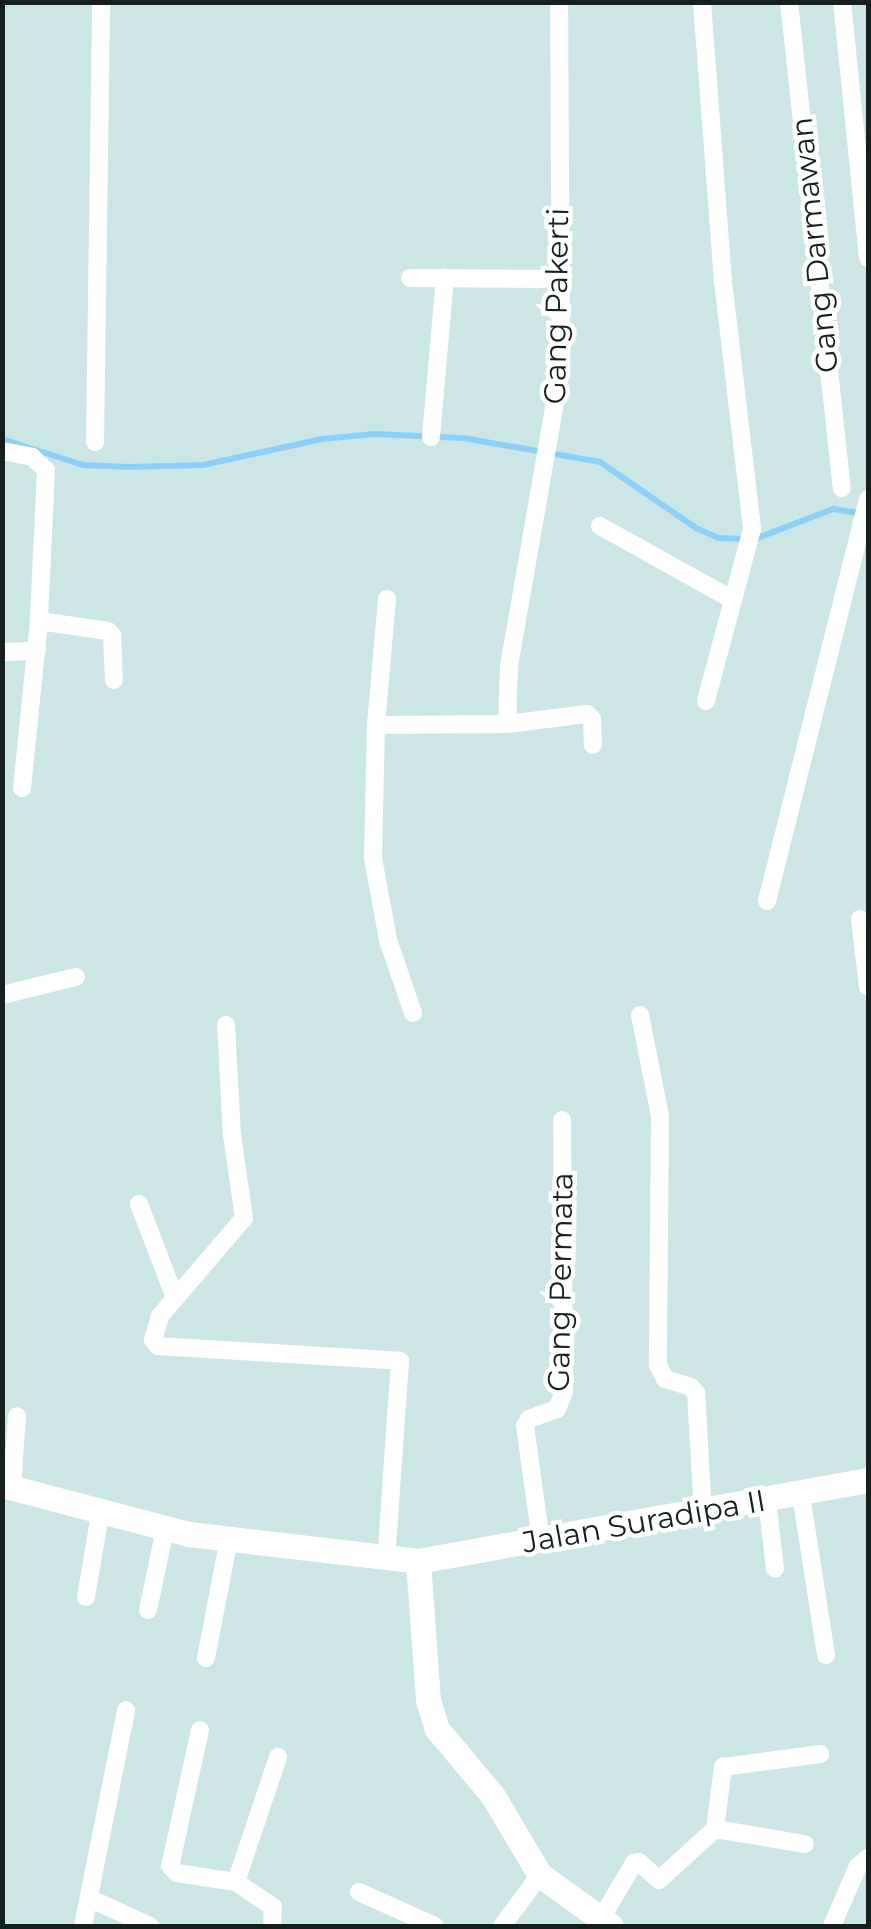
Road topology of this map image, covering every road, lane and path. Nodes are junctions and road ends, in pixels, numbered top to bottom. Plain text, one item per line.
1 (100, 2) edge
2 (559, 2) edge
3 (702, 2) edge
4 (788, 2) edge
5 (842, 2) edge
6 (868, 258) edge
7 (410, 278) dead end
8 (445, 278) junction
9 (560, 279) junction
10 (431, 437) dead end
11 (95, 442) dead end
12 (2, 451) edge
13 (842, 488) dead end
14 (868, 499) edge
15 (600, 526) dead end
16 (387, 599) dead end
17 (733, 600) junction
18 (39, 621) junction
19 (37, 651) junction
20 (2, 652) edge
21 (114, 680) dead end
22 (706, 701) dead end
23 (507, 724) junction
24 (376, 725) junction
25 (593, 745) dead end
26 (22, 788) dead end
27 (767, 901) dead end
28 (860, 919) dead end
29 (76, 977) dead end
30 (868, 987) edge
31 (2, 995) edge
32 (413, 1013) dead end
33 (640, 1016) dead end
34 (226, 1025) dead end
35 (562, 1120) dead end
36 (138, 1204) dead end
37 (175, 1298) junction
38 (17, 1416) dead end
39 (868, 1480) edge
40 (7, 1487) edge
41 (801, 1494) junction
42 (768, 1500) junction
43 (703, 1511) junction
44 (100, 1514) junction
45 (165, 1529) junction
46 (229, 1540) junction
47 (542, 1541) junction
48 (386, 1559) junction
49 (418, 1561) junction
50 (775, 1568) dead end
51 (86, 1597) dead end
52 (148, 1610) dead end
53 (826, 1655) dead end
54 (206, 1658) dead end
55 (126, 1710) dead end
56 (200, 1730) dead end
57 (820, 1754) dead end
58 (278, 1756) dead end
59 (715, 1829) junction
60 (805, 1844) dead end
61 (868, 1858) edge
62 (540, 1875) junction
63 (236, 1882) junction
64 (360, 1892) dead end
65 (91, 1899) junction
66 (606, 1922) edge
67 (83, 1926) edge
68 (150, 1926) edge
69 (272, 1926) edge
70 (435, 1926) edge
71 (502, 1926) edge
72 (832, 1926) edge

1 - 11 street
2 - 9 street, Gang Pakerti
3 - 17 street
4 - 13 street, Gang Darmawan
5 - 6 street
7 - 8 street
8 - 9 street
8 - 10 street
9 - 23 street, Gang Pakerti
12 - 18 street
14 - 27 street
15 - 17 street
16 - 24 street
17 - 22 street
18 - 19 street
18 - 21 street
19 - 20 street
19 - 26 street
23 - 24 street
23 - 25 street
24 - 32 street
28 - 30 street
29 - 31 street
33 - 43 street
34 - 37 street
35 - 47 street, Gang Permata
36 - 37 street
37 - 48 street
38 - 40 street
39 - 41 street, Jalan Suradipa II
40 - 44 street, Jalan Suradipa II
41 - 42 street, Jalan Suradipa II
41 - 53 street
42 - 43 street, Jalan Suradipa II
42 - 50 street
43 - 47 street, Jalan Suradipa II
44 - 45 street, Jalan Suradipa II
44 - 51 street
45 - 46 street, Jalan Suradipa II
45 - 52 street
46 - 48 street, Jalan Suradipa II
46 - 54 street
47 - 49 street, Jalan Suradipa II
48 - 49 street, Jalan Suradipa II
49 - 62 street
55 - 65 street
56 - 63 street
57 - 59 street
58 - 63 street
59 - 60 street
59 - 66 street
61 - 72 street
62 - 66 street
62 - 71 street
63 - 69 street
64 - 70 street
65 - 67 street
65 - 68 street

